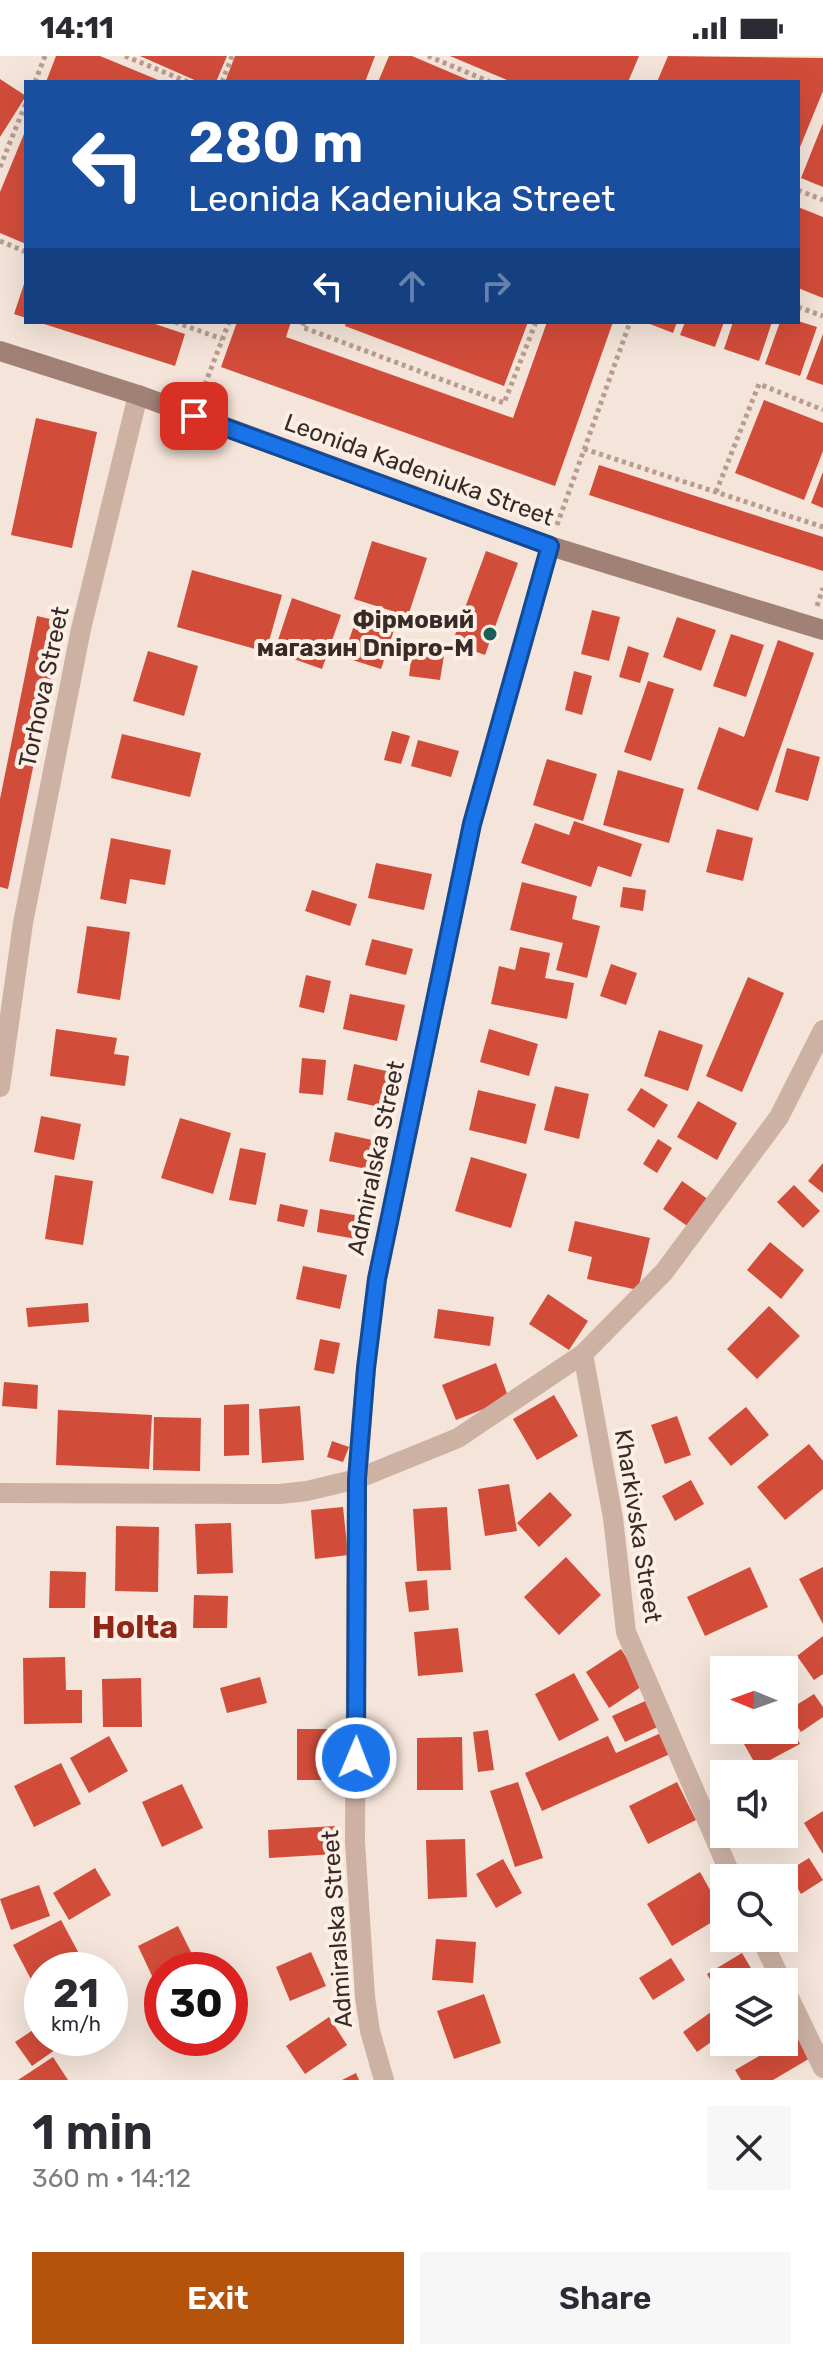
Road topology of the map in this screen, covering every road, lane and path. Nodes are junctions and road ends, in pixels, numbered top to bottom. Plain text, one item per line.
1 (45, 56) edge
2 (125, 56) edge
3 (232, 56) edge
4 (428, 56) edge
5 (36, 80) edge
6 (183, 80) edge
7 (223, 80) edge
8 (485, 80) edge
9 (24, 108) edge
10 (0, 167) edge
11 (800, 191) edge
12 (823, 200) edge
13 (0, 241) edge
14 (24, 251) edge
15 (800, 308) edge
16 (823, 316) edge
17 (181, 324) edge
18 (228, 324) edge
19 (303, 324) edge
20 (535, 324) edge
21 (629, 324) edge
22 (222, 339) junction
23 (0, 351) edge
24 (138, 395) junction
25 (823, 410) edge
26 (194, 416) junction
27 (584, 449) junction
28 (716, 492) junction
29 (823, 527) edge
30 (550, 546) junction
31 (823, 630) edge
32 (823, 1030) edge
33 (0, 1087) edge
34 (583, 1354) junction
35 (357, 1479) junction
36 (0, 1493) edge
37 (726, 1864) edge
38 (798, 2016) edge
39 (823, 2068) edge
40 (384, 2080) edge

1 - 5 path
2 - 6 path
3 - 7 path
4 - 8 path
9 - 10 path
11 - 12 path
13 - 14 path
15 - 16 path
17 - 22 path
18 - 22 path
19 - 20 path
21 - 27 path
22 - 26 path
23 - 24 street, Leonida Kadeniuka Street
24 - 26 street, Leonida Kadeniuka Street
24 - 33 street, Torhova Street
25 - 28 path
26 - 30 street, Leonida Kadeniuka Street
27 - 28 path
27 - 30 path
28 - 29 path
30 - 31 street, Leonida Kadeniuka Street
30 - 35 street, Admiralska Street
32 - 34 street
34 - 35 street
34 - 37 street, Kharkivska Street
35 - 36 street
35 - 40 street, Admiralska Street
38 - 39 street

